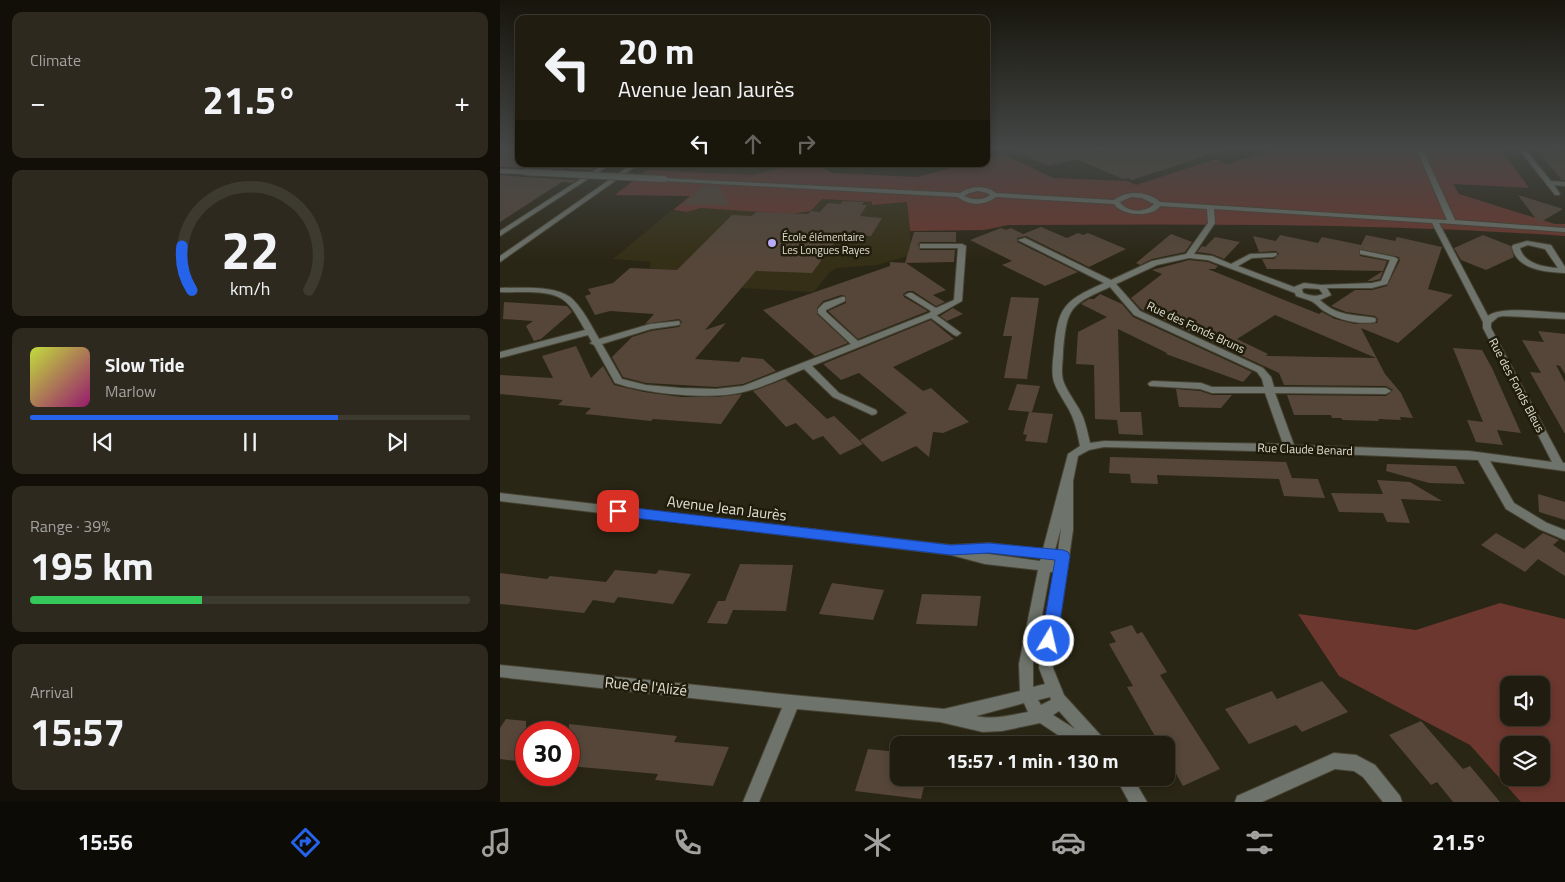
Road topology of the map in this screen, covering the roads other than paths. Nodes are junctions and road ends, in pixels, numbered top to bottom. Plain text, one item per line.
1 (575, 185) edge
2 (606, 185) edge
3 (794, 185) edge
4 (1436, 185) edge
5 (1550, 185) edge
6 (1557, 194) dead end
7 (961, 195) junction
8 (994, 196) junction
9 (1116, 202) junction
10 (1158, 204) junction
11 (1210, 207) junction
12 (1434, 220) junction
13 (1452, 222) junction
14 (1565, 230) edge
15 (500, 234) edge
16 (1022, 240) dead end
17 (923, 246) dead end
18 (1363, 252) dead end
19 (1272, 255) dead end
20 (1189, 256) junction
21 (500, 260) edge
22 (1231, 267) junction
23 (1564, 271) edge
24 (1111, 283) junction
25 (1321, 288) junction
26 (500, 290) edge
27 (1297, 291) junction
28 (909, 295) dead end
29 (1314, 299) junction
30 (842, 300) dead end
31 (934, 313) junction
32 (1565, 316) edge
33 (1372, 320) dead end
34 (1488, 322) junction
35 (676, 323) dead end
36 (589, 332) junction
37 (957, 333) dead end
38 (596, 343) junction
39 (857, 345) junction
40 (500, 355) edge
41 (806, 365) junction
42 (1152, 384) dead end
43 (1269, 390) junction
44 (1386, 391) dead end
45 (872, 412) dead end
46 (1086, 447) junction
47 (1290, 448) junction
48 (1482, 457) junction
49 (1563, 467) edge
50 (1067, 481) junction
51 (500, 497) edge
52 (1565, 535) edge
53 (1046, 561) junction
54 (1062, 563) junction
55 (501, 672) edge
56 (1028, 696) junction
57 (1056, 696) junction
58 (792, 702) junction
59 (940, 715) junction
60 (1041, 715) junction
61 (1073, 736) edge
62 (1091, 736) edge
63 (1129, 786) edge
64 (751, 802) edge
65 (1139, 802) edge
66 (1243, 802) edge
67 (1394, 802) edge

1 - 15 street
2 - 21 street
3 - 7 street, bridge
4 - 13 street
5 - 6 street
7 - 8 street
7 - 8 street
8 - 9 street
9 - 10 street
9 - 10 street
10 - 11 street
11 - 12 street
11 - 20 street
12 - 13 street
12 - 34 street
13 - 14 street
16 - 24 street, Rue des Fonds Bruns
17 - 31 street
18 - 25 street
19 - 22 street
20 - 22 street
20 - 24 street
22 - 27 street
23 - 23 street
24 - 43 street, Rue des Fonds Bruns
24 - 46 street
25 - 27 street
25 - 29 street
26 - 36 street
27 - 29 street
28 - 31 street
29 - 33 street
30 - 39 street
31 - 37 street
31 - 39 street
32 - 34 street, Rue des Fonds Bleus
34 - 49 street, Rue des Fonds Bleus
35 - 38 street
36 - 38 street
36 - 40 street
38 - 41 street
39 - 41 street
41 - 45 street
42 - 43 street
43 - 44 street
43 - 47 street, Rue des Fonds Bruns
46 - 47 street, Rue Claude Benard
46 - 50 street
47 - 48 street, Rue Claude Benard
48 - 49 street, Rue Claude Benard
48 - 52 street
50 - 53 street
50 - 54 street
51 - 53 street, Avenue Jean Jaurès
53 - 54 street, Avenue Jean Jaurès
53 - 56 street
54 - 57 street
55 - 58 street, Rue de l'Alizé
56 - 57 street, Rue de l'Alizé
56 - 59 street, Rue de l'Alizé
56 - 60 street
57 - 60 street, Rue de l'Alizé
57 - 62 street
58 - 59 street, Rue de l'Alizé
58 - 64 street
59 - 60 street, Rue de l'Alizé
60 - 61 street
63 - 65 street
66 - 67 street

